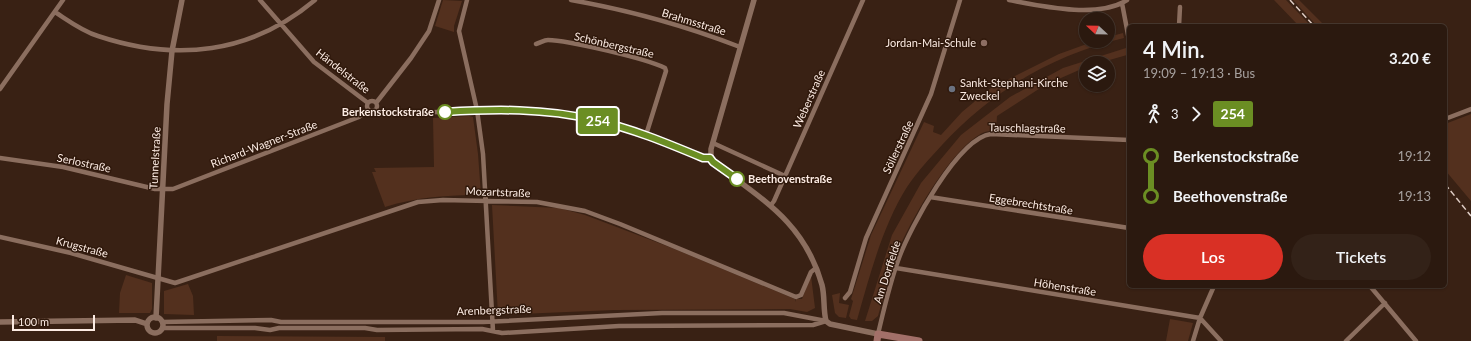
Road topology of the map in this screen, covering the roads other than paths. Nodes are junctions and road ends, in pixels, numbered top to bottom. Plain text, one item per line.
1 (63, 0) edge
2 (182, 0) edge
3 (260, 0) edge
4 (315, 0) edge
5 (439, 0) edge
6 (467, 0) edge
7 (571, 0) edge
8 (754, 0) edge
9 (863, 0) edge
10 (960, 0) edge
11 (1008, 0) edge
12 (1127, 0) edge
13 (1122, 3) junction
14 (1180, 7) dead end
15 (55, 12) junction
16 (1179, 24) edge
17 (280, 26) junction
18 (1127, 31) edge
19 (536, 44) dead end
20 (740, 47) junction
21 (172, 51) junction
22 (0, 89) edge
23 (368, 103) junction
24 (376, 103) junction
25 (1471, 109) edge
26 (369, 110) junction
27 (376, 110) junction
28 (477, 110) junction
29 (1447, 118) edge
30 (646, 135) junction
31 (1127, 140) edge
32 (713, 144) junction
33 (0, 158) edge
34 (710, 158) junction
35 (785, 176) junction
36 (163, 190) junction
37 (930, 197) junction
38 (486, 200) junction
39 (771, 205) junction
40 (1127, 228) edge
41 (0, 237) edge
42 (816, 268) junction
43 (896, 268) junction
44 (159, 279) junction
45 (1213, 288) edge
46 (1372, 288) edge
47 (845, 298) dead end
48 (1385, 303) junction
49 (156, 318) junction
50 (1200, 318) junction
51 (493, 321) junction
52 (826, 321) junction
53 (0, 322) edge
54 (147, 324) junction
55 (162, 325) junction
56 (493, 331) junction
57 (877, 338) edge
58 (919, 341) edge
59 (1193, 341) edge
60 (1221, 341) edge
61 (1346, 341) edge
62 (1416, 341) edge

1 - 15 street
2 - 21 street, Tunnelstraße
3 - 17 street, Händelstraße
4 - 17 street
5 - 24 street
6 - 28 street
7 - 20 street, Brahmsstraße
8 - 20 street
9 - 35 street, Weberstraße
10 - 47 street, Söllerstraße
11 - 13 street
12 - 13 street
13 - 18 street
14 - 16 street
15 - 21 street
15 - 22 street
17 - 21 street
17 - 23 street, Händelstraße
19 - 30 street, Schönbergstraße
20 - 32 street
21 - 36 street, Tunnelstraße
23 - 24 street
23 - 26 street
24 - 27 street
25 - 29 street
26 - 27 street, Richard-Wagner-Straße
26 - 36 street, Richard-Wagner-Straße
27 - 28 street
28 - 30 street
28 - 38 street
30 - 34 street
31 - 37 street, Tauschlagstraße
32 - 34 street
32 - 35 street
33 - 36 street, Serlostraße
34 - 39 street
35 - 39 street, Weberstraße
36 - 44 street, Tunnelstraße
37 - 40 street, Eggebrechtstraße
37 - 43 street, Am Dorffelde
38 - 42 street, Mozartstraße
38 - 44 street, Mozartstraße
38 - 51 street
39 - 42 street
41 - 44 street, Krugstraße
42 - 52 street
43 - 50 street, Höhenstraße
43 - 57 street, Am Dorffelde
44 - 49 street, Tunnelstraße
45 - 50 street
46 - 48 street
48 - 61 street
48 - 62 street
49 - 54 street
49 - 55 street
50 - 59 street
50 - 60 street
51 - 52 street, Arenbergstraße
51 - 55 street, Arenbergstraße
51 - 56 street
52 - 56 street, Arenbergstraße
52 - 57 street, Arenbergstraße
53 - 54 street, Arenbergstraße
54 - 55 street, Arenbergstraße
55 - 56 street, Arenbergstraße
57 - 58 main road

